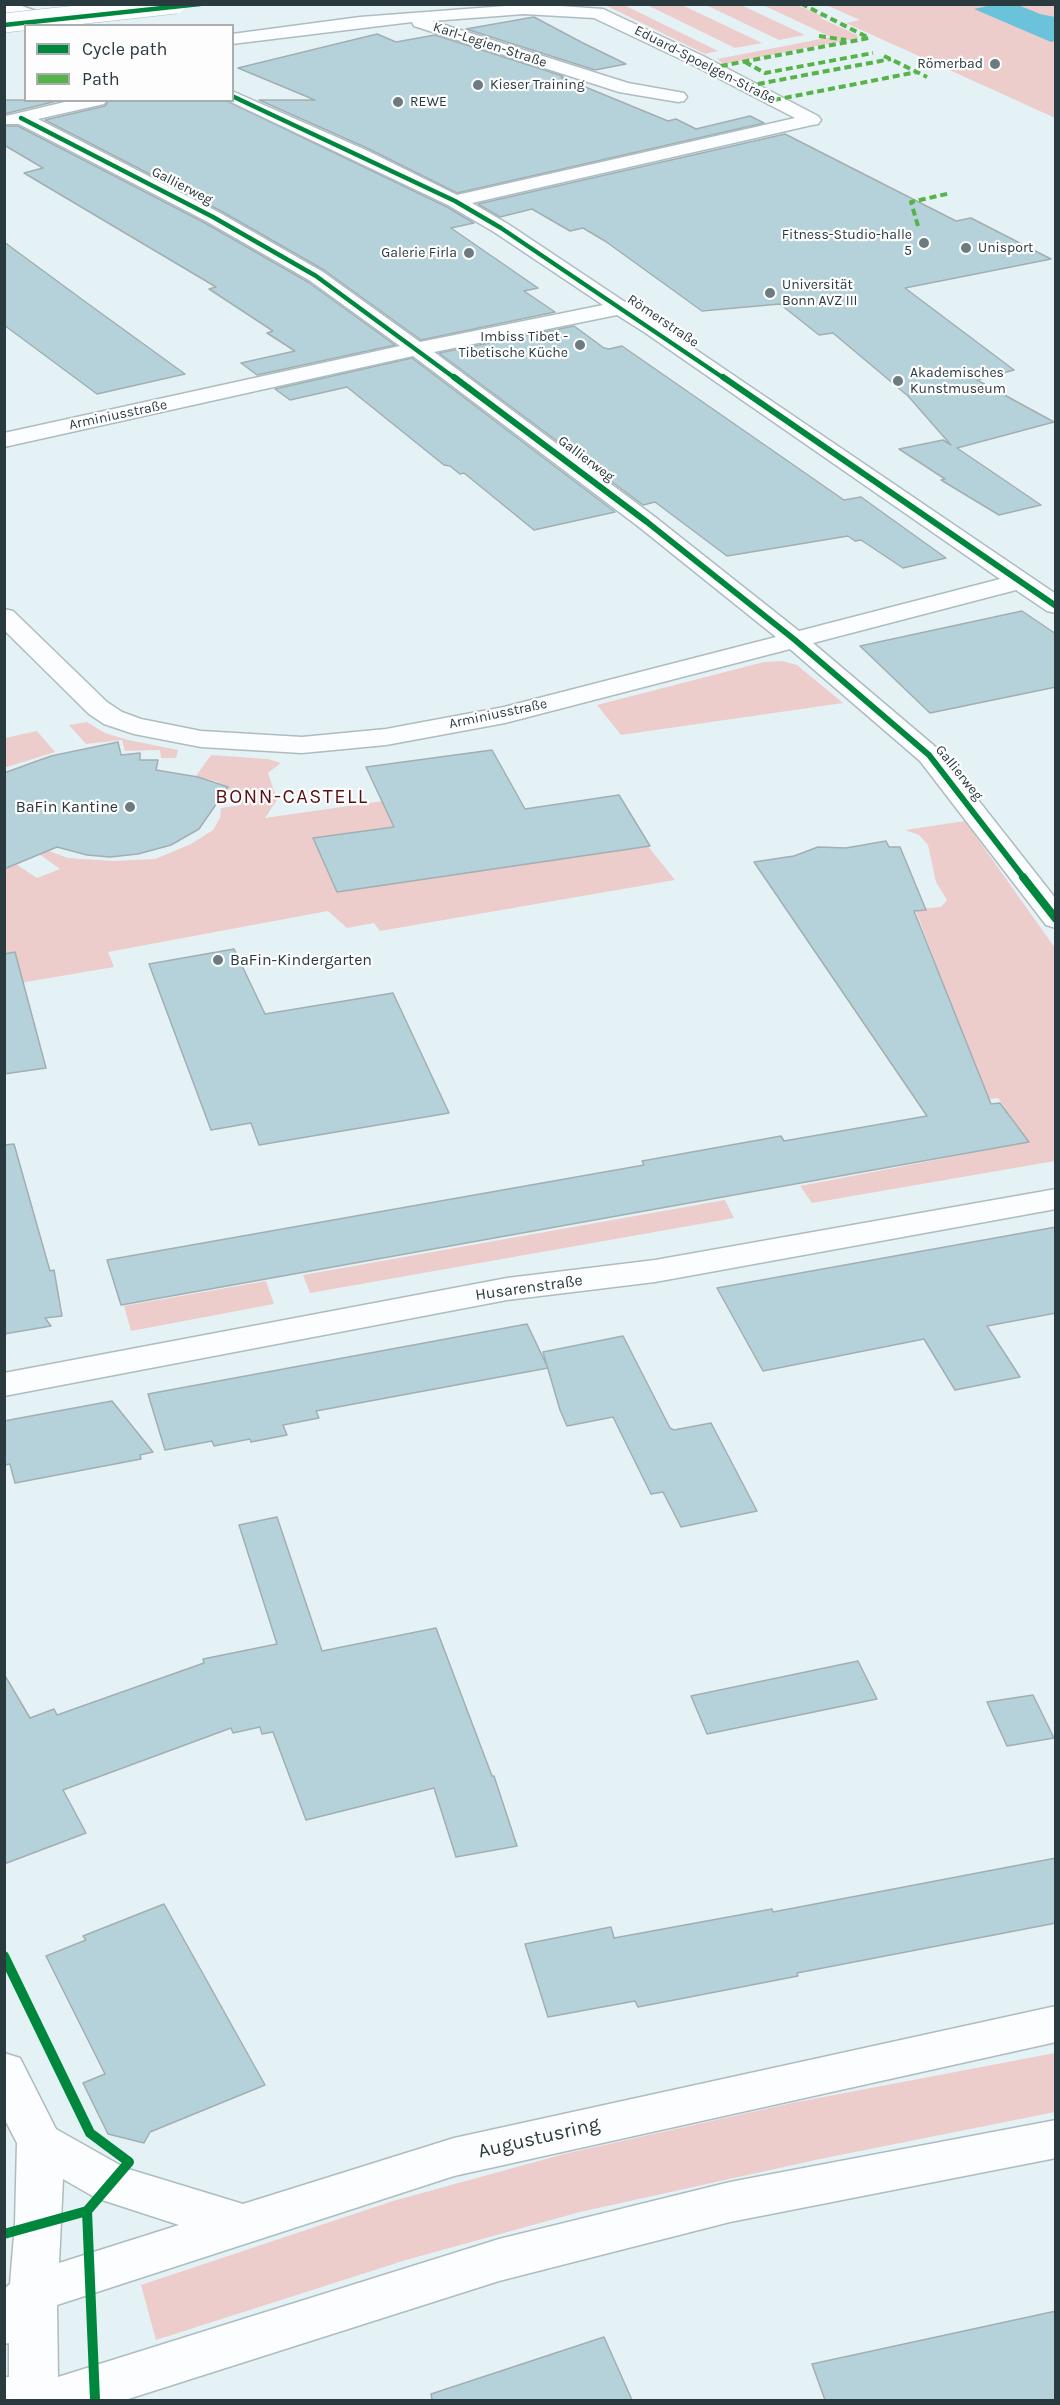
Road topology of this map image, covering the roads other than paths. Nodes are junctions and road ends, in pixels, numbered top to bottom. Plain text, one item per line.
1 (80, 4) edge
2 (176, 4) edge
3 (4, 6) edge
4 (4, 11) edge
5 (407, 17) junction
6 (4, 23) edge
7 (55, 24) edge
8 (234, 39) edge
9 (234, 97) edge
10 (678, 97) dead end
11 (90, 102) edge
12 (13, 120) edge
13 (455, 201) junction
14 (620, 308) junction
15 (416, 349) junction
16 (4, 440) edge
17 (1021, 581) junction
18 (1056, 606) edge
19 (4, 616) edge
20 (795, 640) junction
21 (1056, 919) edge
22 (1056, 1199) edge
23 (4, 1385) edge
24 (1056, 2024) edge
25 (4, 2071) edge
26 (1056, 2139) edge
27 (40, 2143) junction
28 (242, 2224) junction
29 (19, 2307) edge
30 (4, 2399) edge
31 (10, 2400) edge
32 (34, 2400) edge
33 (57, 2400) edge

1 - 4 main road
2 - 6 main road, bridge
3 - 7 main road
5 - 8 main road, Eduard-Spoelgen-Straße
5 - 10 main road, Karl-Legien-Straße
5 - 13 main road, Eduard-Spoelgen-Straße
9 - 13 main road, Römerstraße
11 - 12 main road
12 - 15 main road, Gallierweg
13 - 14 main road, Römerstraße
14 - 15 main road, Arminiusstraße
14 - 17 main road, Römerstraße
15 - 16 main road, Arminiusstraße
15 - 20 main road, Gallierweg
17 - 18 main road, Römerstraße
17 - 20 main road, Arminiusstraße
19 - 20 main road, Arminiusstraße
20 - 21 main road, Gallierweg
22 - 23 main road, Husarenstraße
24 - 28 main road, Augustusring
25 - 27 main road
26 - 33 main road
27 - 28 main road
27 - 29 main road
28 - 29 main road, Augustusring
29 - 32 main road
30 - 31 main road

